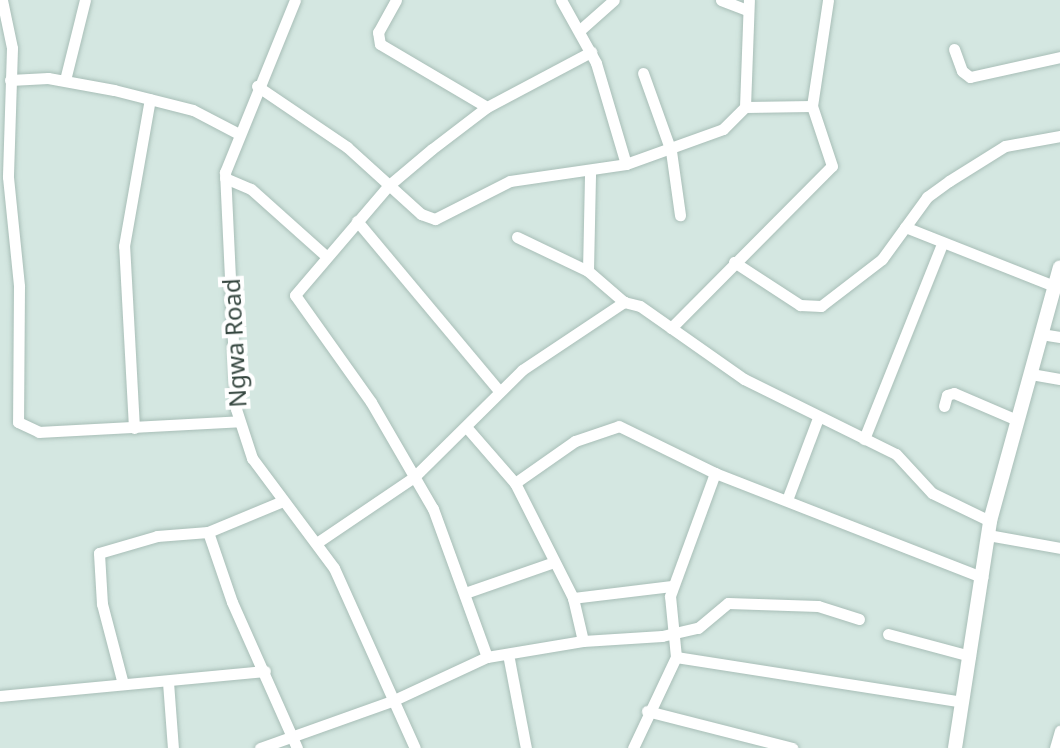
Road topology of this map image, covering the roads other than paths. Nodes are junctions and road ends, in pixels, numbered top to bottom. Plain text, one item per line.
1 (2, 0) edge
2 (85, 0) edge
3 (396, 0) edge
4 (561, 0) edge
5 (614, 0) edge
6 (721, 0) edge
7 (828, 0) edge
8 (290, 2) edge
9 (747, 5) edge
10 (4, 18) edge
11 (580, 30) junction
12 (954, 49) dead end
13 (591, 52) junction
14 (1060, 57) edge
15 (643, 73) dead end
16 (10, 80) junction
17 (65, 80) junction
18 (257, 86) junction
19 (150, 99) junction
20 (812, 106) junction
21 (487, 107) junction
22 (745, 107) junction
23 (237, 133) junction
24 (1060, 136) edge
25 (671, 151) junction
26 (626, 164) junction
27 (590, 173) junction
28 (225, 178) junction
29 (388, 186) junction
30 (680, 215) dead end
31 (357, 221) junction
32 (905, 227) junction
33 (517, 237) dead end
34 (942, 244) junction
35 (326, 256) junction
36 (734, 262) junction
37 (1060, 267) edge
38 (588, 271) junction
39 (1054, 286) junction
40 (624, 302) junction
41 (671, 328) junction
42 (1041, 334) junction
43 (1060, 337) edge
44 (1031, 374) junction
45 (1060, 379) edge
46 (499, 391) junction
47 (944, 406) dead end
48 (818, 418) junction
49 (1017, 420) junction
50 (239, 421) junction
51 (134, 428) junction
52 (468, 429) junction
53 (864, 439) junction
54 (715, 473) junction
55 (414, 477) junction
56 (515, 483) junction
57 (787, 500) junction
58 (283, 501) junction
59 (989, 528) junction
60 (208, 532) junction
61 (318, 542) junction
62 (1060, 548) edge
63 (554, 562) junction
64 (982, 577) junction
65 (672, 586) junction
66 (465, 593) junction
67 (573, 598) junction
68 (859, 619) dead end
69 (670, 633) junction
70 (888, 634) dead end
71 (583, 641) junction
72 (508, 654) junction
73 (970, 656) junction
74 (487, 657) junction
75 (676, 657) junction
76 (265, 671) junction
77 (168, 682) junction
78 (123, 684) junction
79 (0, 696) edge
80 (392, 701) junction
81 (962, 702) junction
82 (647, 711) junction
83 (1060, 731) edge
84 (296, 744) edge
85 (173, 748) edge
86 (260, 748) edge
87 (415, 748) edge
88 (526, 748) edge
89 (633, 748) edge
90 (792, 748) edge
91 (955, 748) edge
92 (1055, 748) edge

1 - 10 street
2 - 17 street
3 - 21 street
4 - 11 street
5 - 11 street
6 - 9 street
7 - 20 street
8 - 18 street, Ngwa Road
9 - 22 street
10 - 16 street
11 - 13 street
12 - 14 street
13 - 21 street
13 - 26 street
15 - 25 street
16 - 17 street
16 - 51 street
17 - 19 street
18 - 23 street, Ngwa Road
18 - 29 street
19 - 23 street
19 - 51 street
20 - 22 street
20 - 36 street
21 - 29 street
22 - 25 street
23 - 28 street, Ngwa Road
24 - 32 street
25 - 26 street
25 - 30 street
26 - 27 street
27 - 29 street
27 - 38 street
28 - 35 street
28 - 50 street, Ngwa Road
29 - 31 street
31 - 35 street
31 - 46 street
32 - 34 street
32 - 36 street
33 - 38 street
34 - 39 street
34 - 53 street
35 - 55 street
36 - 41 street
37 - 39 street
38 - 40 street
39 - 42 street
40 - 41 street
40 - 46 street
41 - 48 street
42 - 43 street
42 - 44 street
44 - 45 street
44 - 49 street
46 - 52 street
47 - 49 street
48 - 53 street
48 - 57 street
49 - 59 street
50 - 51 street
50 - 58 street, Ngwa Road
52 - 55 street
52 - 56 street
53 - 59 street
54 - 56 street
54 - 57 street
54 - 65 street
55 - 61 street
55 - 66 street
56 - 63 street
57 - 64 street
58 - 60 street
58 - 61 street, Ngwa Road
59 - 62 street
59 - 64 street
60 - 76 street
60 - 78 street
61 - 80 street, Ngwa Road
63 - 66 street
63 - 67 street
64 - 73 street
65 - 67 street
65 - 69 street
66 - 74 street
67 - 71 street
68 - 69 street
69 - 71 street
69 - 75 street
70 - 73 street
71 - 72 street
72 - 74 street
72 - 88 street
73 - 81 street
74 - 80 street
75 - 81 street
75 - 82 street
76 - 77 street
76 - 84 street
77 - 78 street
77 - 85 street
78 - 79 street
80 - 84 street
80 - 87 street, Ngwa Road
81 - 91 street
82 - 89 street
82 - 90 street
83 - 92 street
84 - 86 street

